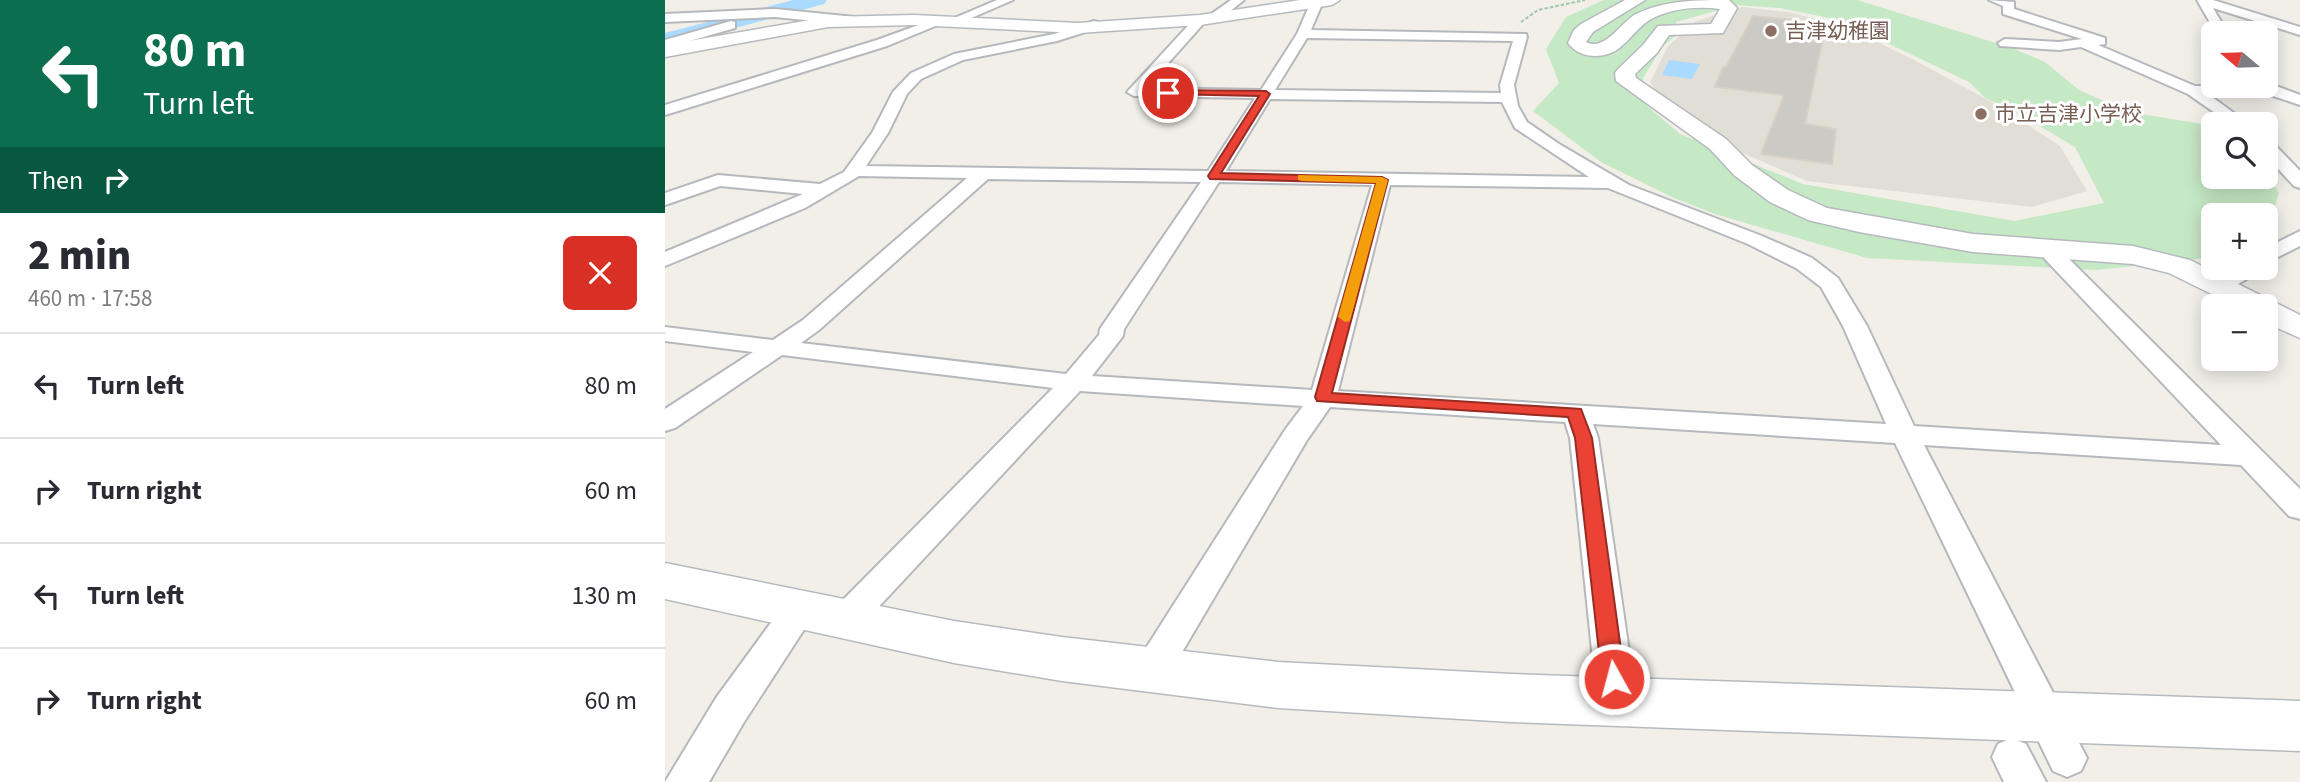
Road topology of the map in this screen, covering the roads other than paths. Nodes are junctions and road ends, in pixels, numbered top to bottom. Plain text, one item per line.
1 (1007, 0) edge
2 (1238, 0) edge
3 (1637, 0) edge
4 (1995, 0) edge
5 (2203, 1) edge
6 (1324, 2) edge
7 (814, 3) dead end
8 (1113, 9) dead end
9 (773, 13) junction
10 (665, 18) edge
11 (1207, 19) junction
12 (848, 20) junction
13 (2216, 21) edge
14 (867, 22) dead end
15 (945, 22) junction
16 (1091, 26) junction
17 (1066, 28) junction
18 (2300, 31) edge
19 (1303, 34) junction
20 (2005, 43) dead end
21 (665, 44) edge
22 (2084, 44) junction
23 (665, 51) edge
24 (2289, 83) dead end
25 (2279, 84) edge
26 (2201, 90) edge
27 (2193, 91) junction
28 (2279, 92) edge
29 (1266, 94) junction
30 (1508, 98) junction
31 (2300, 100) edge
32 (665, 110) edge
33 (2224, 112) edge
34 (2278, 159) edge
35 (855, 171) junction
36 (984, 173) junction
37 (1214, 176) junction
38 (1382, 180) junction
39 (2300, 182) edge
40 (1614, 183) junction
41 (822, 191) junction
42 (665, 199) edge
43 (2300, 237) edge
44 (2278, 250) edge
45 (2055, 258) dead end
46 (665, 260) edge
47 (2227, 280) edge
48 (2220, 284) junction
49 (2238, 294) edge
50 (2278, 316) edge
51 (2300, 328) edge
52 (665, 334) edge
53 (777, 347) junction
54 (1073, 383) junction
55 (1323, 397) junction
56 (1575, 413) junction
57 (665, 422) edge
58 (1904, 434) junction
59 (2251, 456) junction
60 (2300, 508) edge
61 (665, 582) edge
62 (824, 613) junction
63 (1152, 670) junction
64 (1614, 679) dead end
65 (2300, 726) edge
66 (2056, 737) junction
67 (686, 782) edge

1 - 15 street
2 - 11 street
3 - 48 street
4 - 22 street
5 - 13 street
5 - 18 street
6 - 11 street
6 - 19 street
7 - 9 street
8 - 17 street
9 - 10 street
9 - 12 street
9 - 21 street
11 - 16 street
11 - 29 street
12 - 14 street
12 - 15 street
12 - 23 street
15 - 17 street
15 - 32 street
16 - 17 street
16 - 35 street
19 - 29 street
19 - 30 street
20 - 22 street
22 - 27 street
24 - 25 street
26 - 27 street
27 - 33 street
28 - 31 street
29 - 30 street
29 - 37 street
30 - 40 street
34 - 39 street
35 - 36 street
35 - 41 street
36 - 37 street
36 - 53 street
37 - 38 street
37 - 54 street
38 - 40 street
38 - 55 street
40 - 58 street
41 - 42 street
41 - 46 street
43 - 44 street
45 - 59 street
47 - 48 street
48 - 49 street
50 - 51 street
52 - 53 street
53 - 54 street
53 - 57 street
54 - 55 street
54 - 62 street
55 - 56 street
55 - 63 street
56 - 58 street
56 - 64 street
58 - 59 street
58 - 66 street
59 - 60 street
61 - 62 street
62 - 63 street
62 - 67 street
63 - 66 street
65 - 66 street

